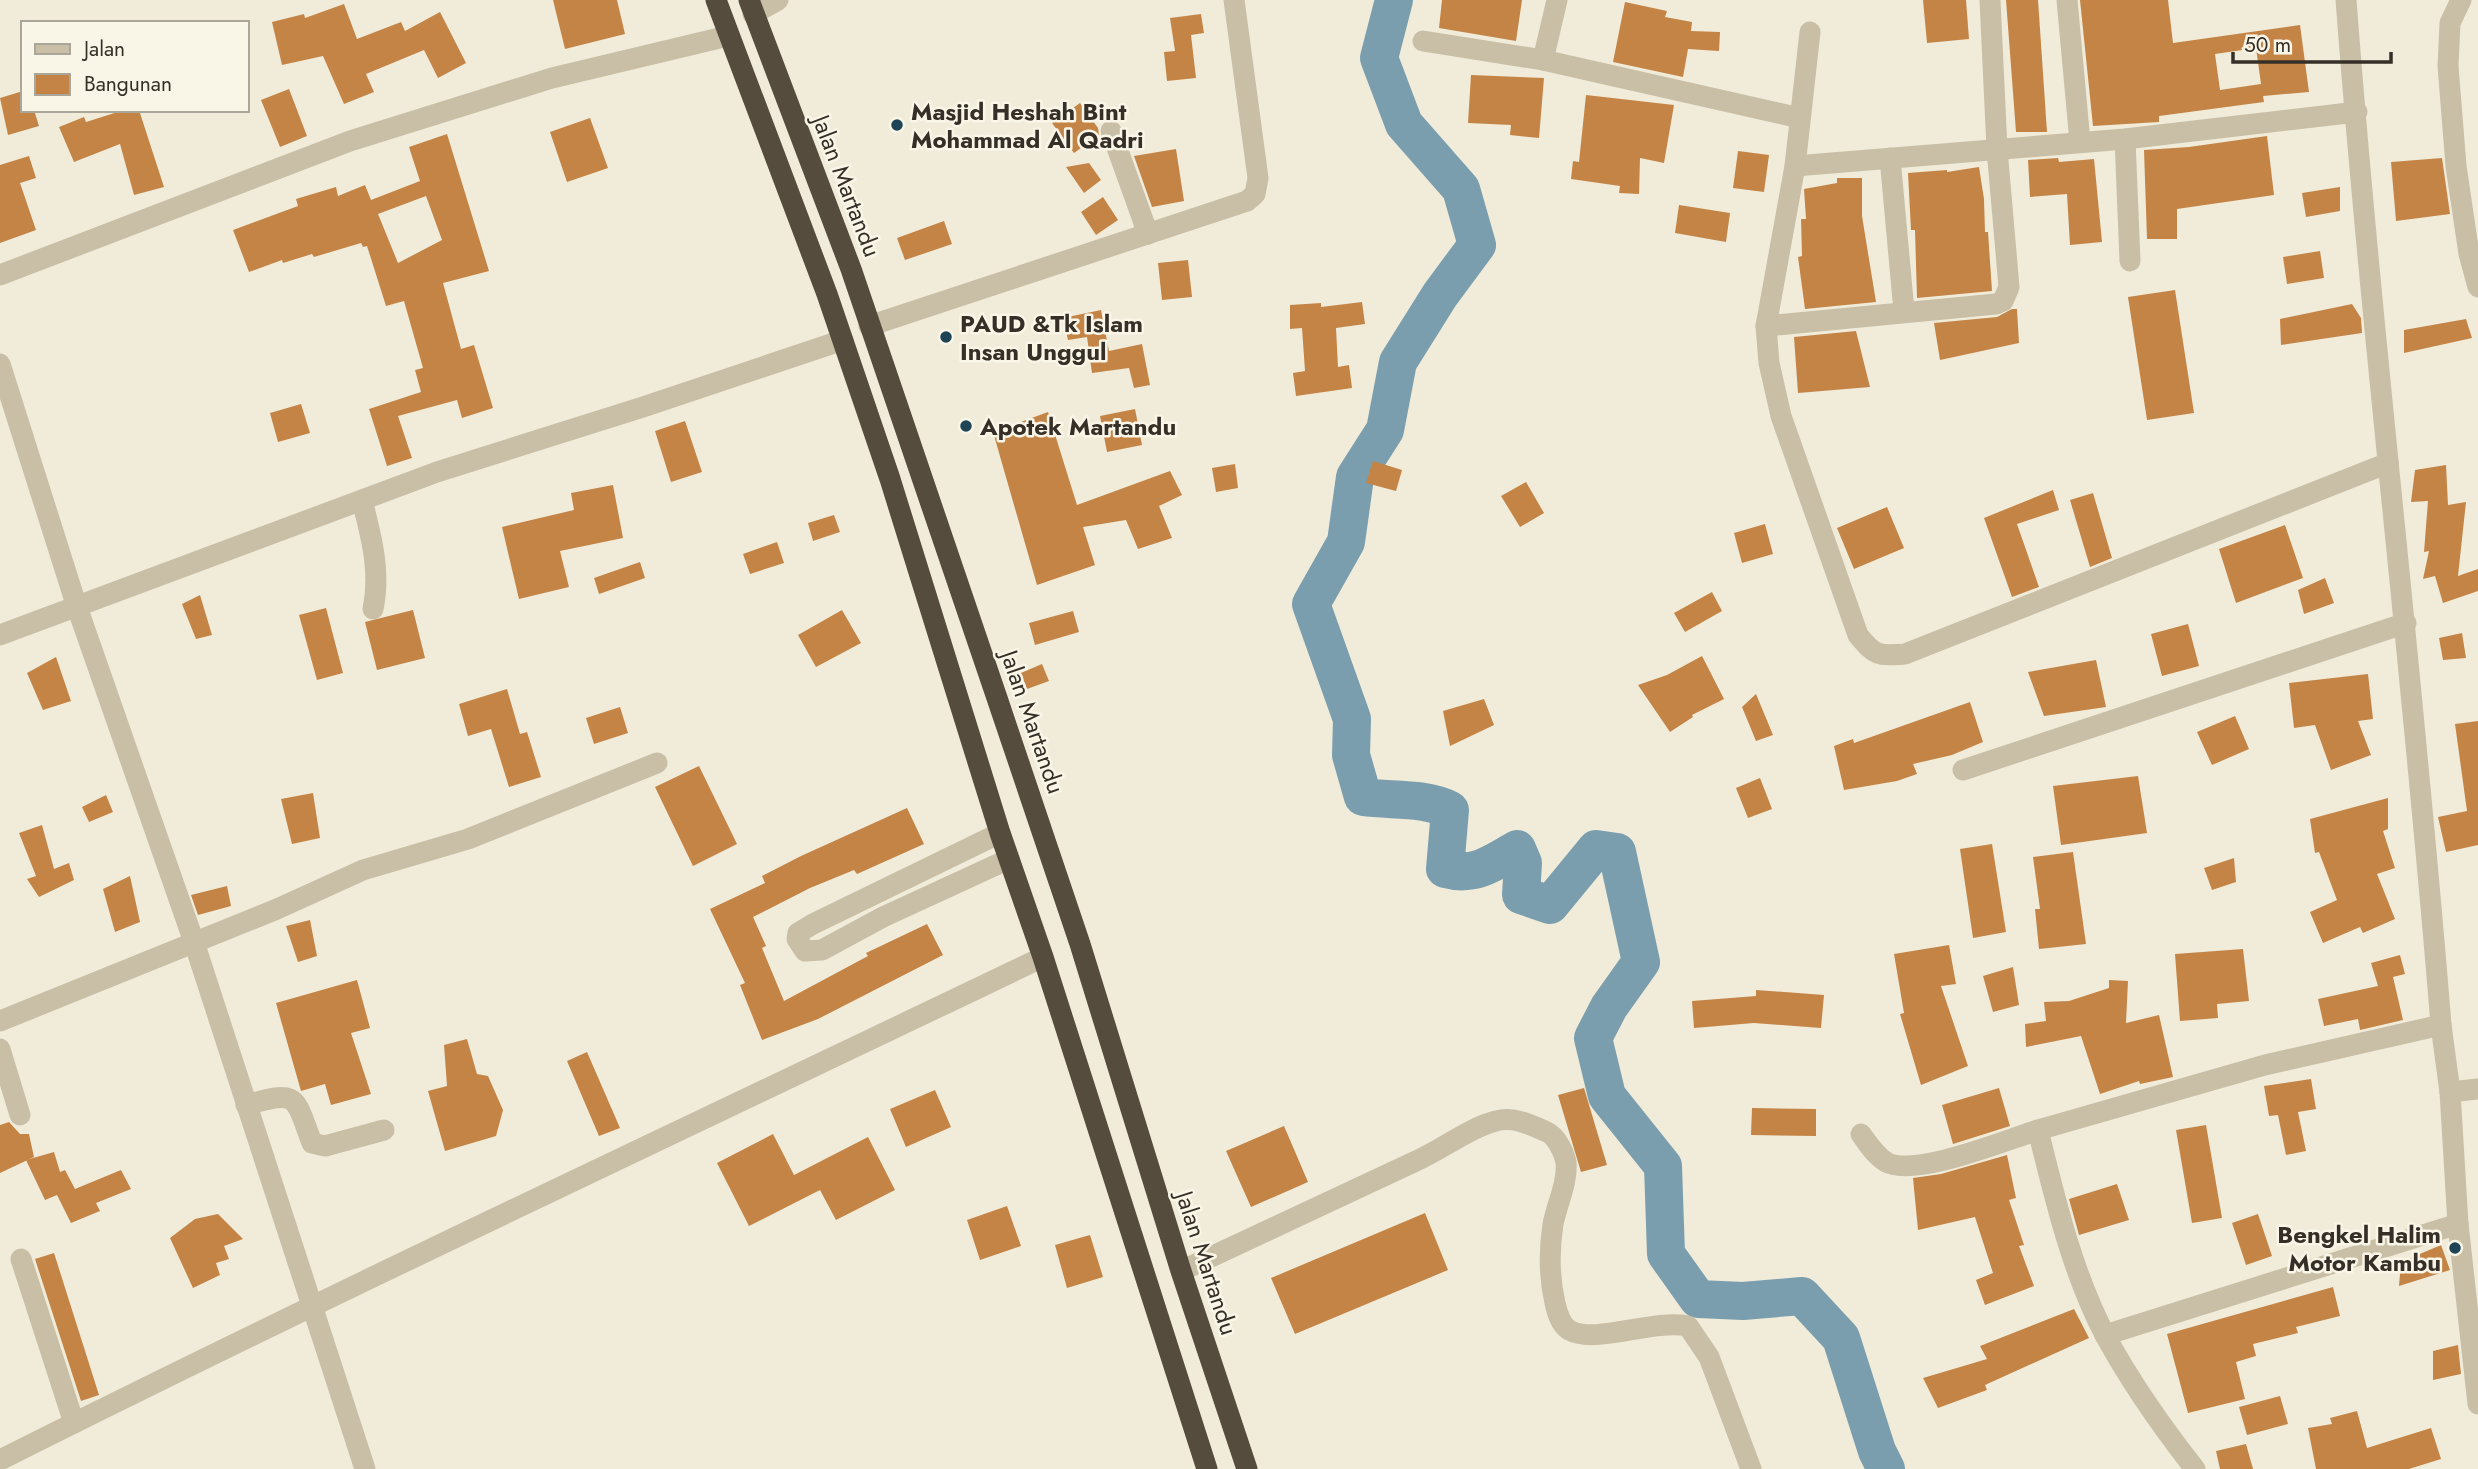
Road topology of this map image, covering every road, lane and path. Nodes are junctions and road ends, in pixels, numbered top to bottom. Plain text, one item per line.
1 (716, 0) edge
2 (778, 0) edge
3 (1234, 0) edge
4 (1557, 0) edge
5 (1990, 0) edge
6 (2067, 0) edge
7 (2346, 0) edge
8 (2458, 2) edge
9 (751, 7) edge
10 (1810, 32) dead end
11 (728, 36) junction
12 (1423, 41) dead end
13 (1543, 60) junction
14 (2357, 112) junction
15 (1800, 118) junction
16 (1111, 131) dead end
17 (2124, 139) junction
18 (2080, 142) junction
19 (1997, 149) junction
20 (1890, 158) junction
21 (1795, 166) junction
22 (1148, 234) junction
23 (2130, 261) dead end
24 (0, 275) edge
25 (2478, 288) edge
26 (1903, 311) junction
27 (869, 326) junction
28 (1766, 326) junction
29 (843, 340) junction
30 (0, 364) edge
31 (2388, 463) junction
32 (918, 469) junction
33 (890, 479) junction
34 (362, 500) junction
35 (76, 604) junction
36 (373, 609) dead end
37 (2406, 623) junction
38 (0, 635) edge
39 (657, 763) dead end
40 (1963, 770) dead end
41 (1000, 833) junction
42 (1009, 859) junction
43 (194, 942) junction
44 (1043, 957) junction
45 (0, 1021) edge
46 (2441, 1025) junction
47 (0, 1049) edge
48 (2478, 1089) edge
49 (2450, 1092) junction
50 (246, 1105) junction
51 (20, 1115) dead end
52 (384, 1130) dead end
53 (2038, 1130) junction
54 (1861, 1134) dead end
55 (2458, 1224) junction
56 (21, 1259) dead end
57 (1181, 1271) junction
58 (311, 1304) junction
59 (2105, 1335) junction
60 (2478, 1404) edge
61 (74, 1423) junction
62 (0, 1460) edge
63 (365, 1469) edge
64 (1207, 1469) edge
65 (1247, 1469) edge
66 (1751, 1469) edge
67 (2196, 1469) edge

1 - 11 highway
2 - 9 street
3 - 22 street
4 - 13 street
5 - 19 street
6 - 18 street
7 - 14 street
8 - 25 street
9 - 27 highway, Jalan Martandu
10 - 15 street
11 - 24 street
11 - 29 highway
12 - 13 street
13 - 15 street
14 - 17 street
14 - 31 street
15 - 21 street
16 - 22 street
17 - 18 street
17 - 23 street
18 - 19 street
19 - 20 street
19 - 26 street
20 - 21 street
20 - 26 street
21 - 28 street
22 - 27 street
26 - 28 street
27 - 32 highway, Jalan Martandu
28 - 31 street
29 - 33 highway
29 - 34 street
30 - 35 street
31 - 37 street
32 - 33 highway
32 - 57 highway, Jalan Martandu
33 - 41 highway
34 - 35 street
34 - 36 street
35 - 38 street
35 - 43 street
37 - 40 street
37 - 46 street
39 - 43 street
41 - 42 highway
41 - 42 street
42 - 44 highway
43 - 45 street
43 - 50 street
44 - 58 street
44 - 64 highway
46 - 49 street
46 - 53 street
47 - 51 street
48 - 49 street
49 - 55 street
50 - 52 street
50 - 58 street
53 - 54 street
53 - 59 street
55 - 59 street
55 - 60 street
56 - 61 street
57 - 65 highway, Jalan Martandu
57 - 66 street
58 - 61 street
58 - 63 street
59 - 67 street
61 - 62 street

